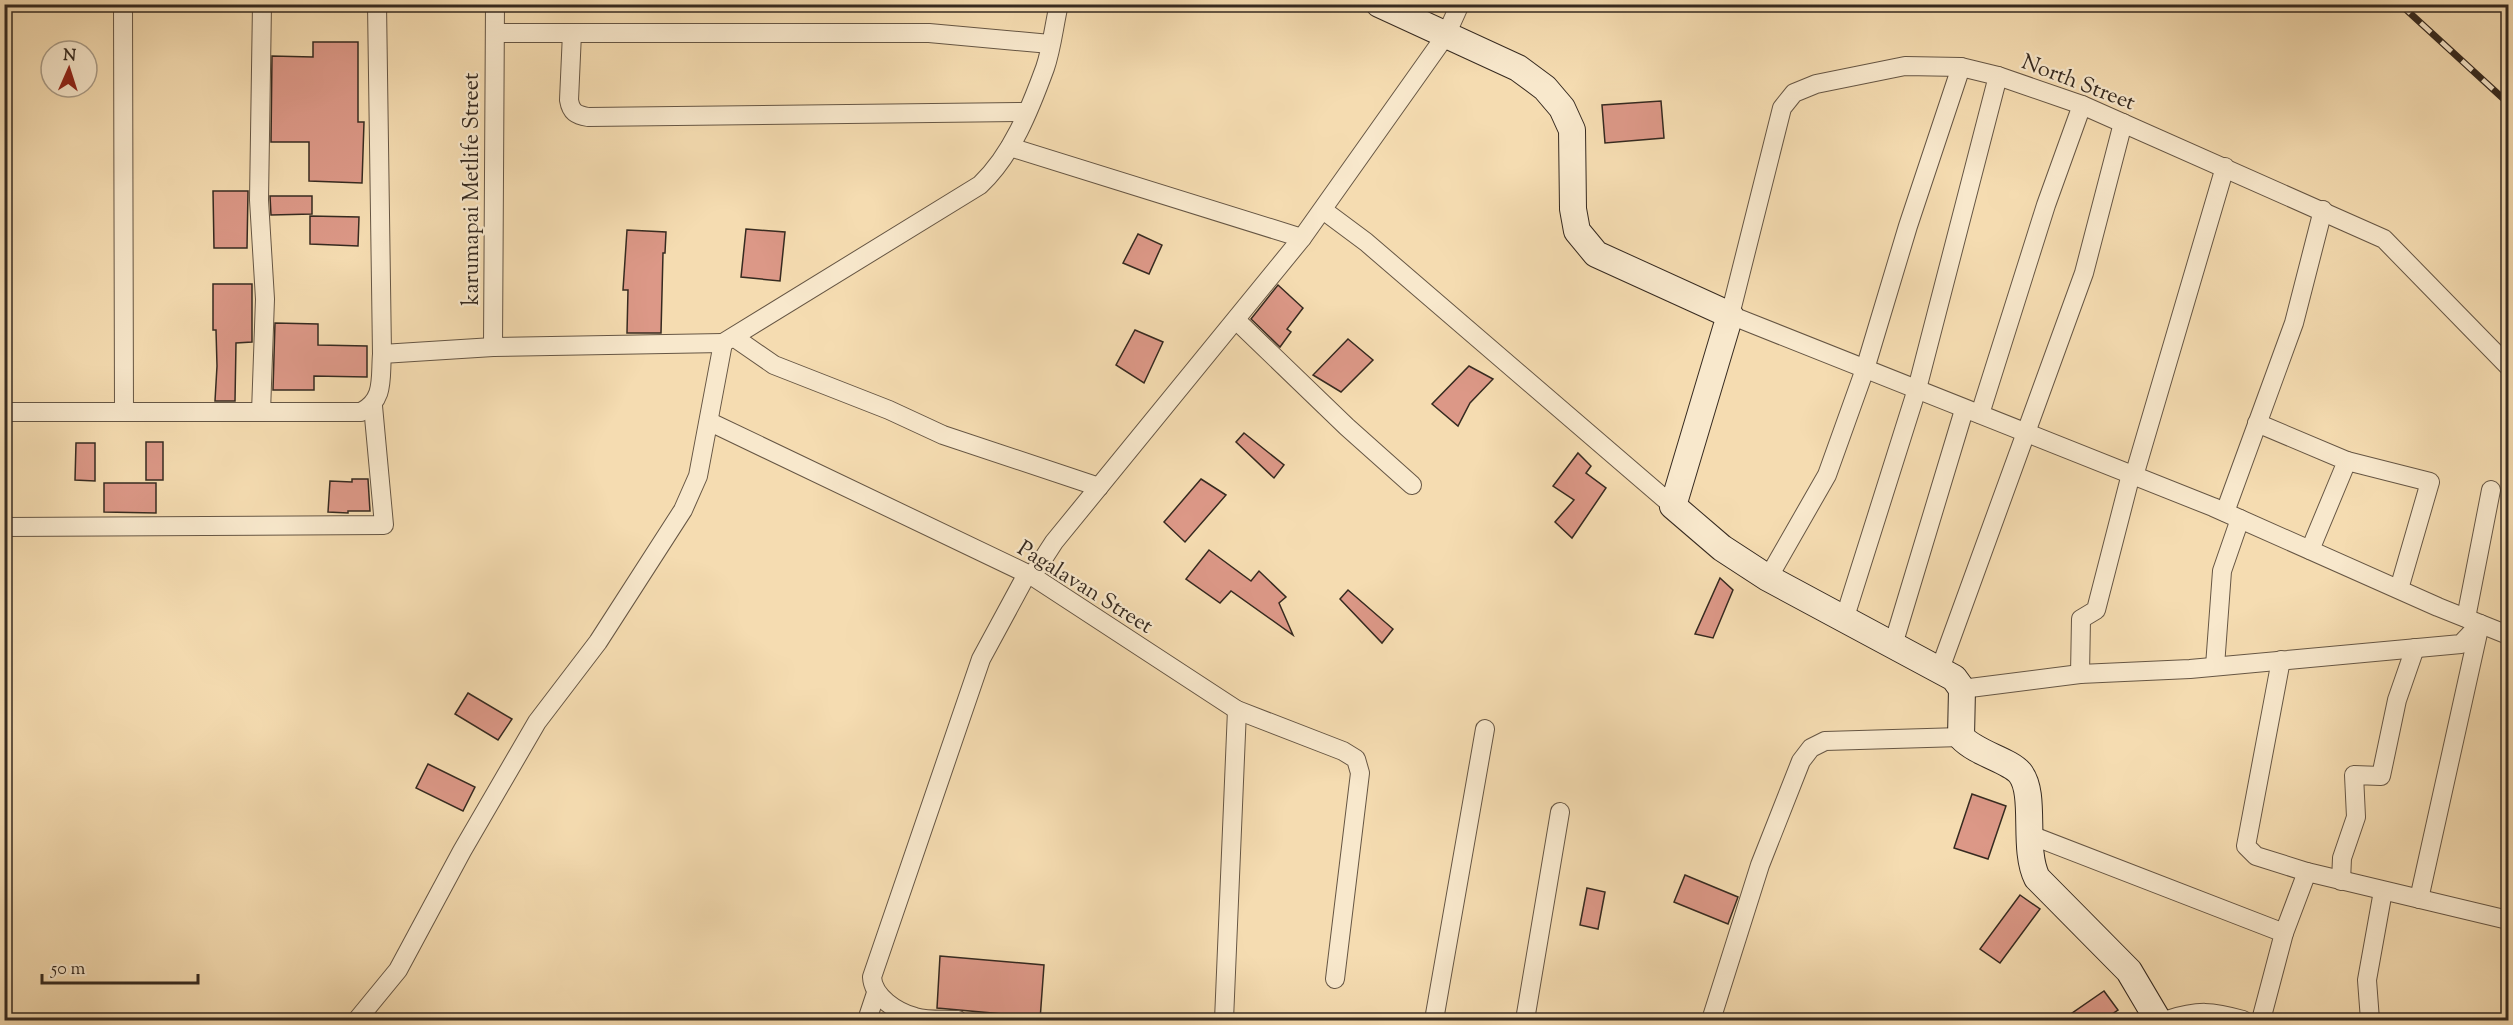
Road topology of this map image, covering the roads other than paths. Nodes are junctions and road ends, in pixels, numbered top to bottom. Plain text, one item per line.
1 (123, 4) edge
2 (262, 4) edge
3 (377, 4) edge
4 (495, 4) edge
5 (1059, 4) edge
6 (1379, 4) edge
7 (1460, 4) edge
8 (495, 33) junction
9 (572, 33) junction
10 (1446, 35) junction
11 (1050, 44) junction
12 (1961, 67) junction
13 (1998, 76) junction
14 (2082, 105) junction
15 (1026, 112) junction
16 (2123, 123) junction
17 (1010, 147) junction
18 (2225, 167) junction
19 (1323, 210) junction
20 (2323, 210) junction
21 (1302, 238) junction
22 (1730, 315) junction
23 (1236, 320) junction
24 (729, 340) junction
25 (493, 347) junction
26 (382, 354) junction
27 (2508, 366) edge
28 (1865, 369) junction
29 (1917, 389) junction
30 (373, 406) junction
31 (4, 412) edge
32 (124, 412) junction
33 (261, 412) junction
34 (1972, 412) junction
35 (710, 422) junction
36 (2257, 423) junction
37 (2025, 432) junction
38 (2347, 461) junction
39 (2132, 475) junction
40 (1412, 485) dead end
41 (1099, 487) junction
42 (2491, 490) dead end
43 (1673, 506) junction
44 (2232, 515) junction
45 (4, 527) edge
46 (2310, 550) junction
47 (1029, 575) junction
48 (1767, 578) junction
49 (2399, 589) junction
50 (1844, 620) junction
51 (2473, 621) junction
52 (2508, 635) edge
53 (1893, 645) junction
54 (2415, 648) junction
55 (2281, 660) junction
56 (2215, 666) junction
57 (1940, 669) junction
58 (2080, 674) junction
59 (1962, 689) junction
60 (1237, 710) junction
61 (1485, 729) dead end
62 (1961, 737) junction
63 (1560, 812) dead end
64 (2028, 834) junction
65 (2307, 872) junction
66 (2341, 881) junction
67 (2383, 891) junction
68 (2419, 899) junction
69 (2508, 920) edge
70 (2284, 933) junction
71 (1335, 979) dead end
72 (876, 993) junction
73 (357, 1020) edge
74 (867, 1020) edge
75 (958, 1020) edge
76 (1224, 1020) edge
77 (1434, 1020) edge
78 (1525, 1020) edge
79 (1711, 1020) edge
80 (2158, 1020) edge
81 (2167, 1020) edge
82 (2243, 1020) edge
83 (2260, 1020) edge
84 (2370, 1020) edge

1 - 32 street
2 - 33 street
3 - 26 street
4 - 8 street, karumapai Metlife Street
5 - 11 street
6 - 10 street
7 - 10 street
8 - 9 street
8 - 25 street, karumapai Metlife Street
9 - 11 street
9 - 15 street
10 - 19 street
10 - 22 street
11 - 15 street
12 - 13 street, North Street
12 - 22 street, North Street
12 - 28 street
13 - 14 street, North Street
13 - 29 street
14 - 16 street, North Street
14 - 34 street
15 - 17 street
16 - 18 street, North Street
16 - 37 street
17 - 21 street
17 - 24 street
18 - 20 street, North Street
18 - 39 street
19 - 21 street
19 - 43 street
20 - 27 street, North Street
20 - 36 street
21 - 23 street
22 - 28 street
22 - 43 street
23 - 40 street
23 - 41 street
24 - 25 street
24 - 35 street
24 - 41 street
25 - 26 street
26 - 30 street
28 - 29 street
28 - 48 street
29 - 34 street
29 - 50 street
30 - 33 street
30 - 45 street
31 - 32 street
32 - 33 street
34 - 37 street
34 - 53 street
35 - 47 street, Pagalavan Street
35 - 73 street
36 - 38 street
36 - 44 street
37 - 39 street
37 - 57 street
38 - 46 street
38 - 49 street
39 - 44 street
39 - 58 street
41 - 47 street
42 - 51 street
43 - 48 street
44 - 46 street
44 - 56 street
46 - 49 street
47 - 60 street, Pagalavan Street
47 - 72 street
48 - 50 street
49 - 51 street
50 - 53 street
51 - 52 street
51 - 54 street
51 - 68 street
53 - 57 street
54 - 55 street
54 - 66 street
55 - 56 street
55 - 65 street
56 - 58 street
57 - 59 street
58 - 59 street
59 - 62 street
60 - 71 street, Pagalavan Street
60 - 76 street
61 - 77 street
62 - 64 street
62 - 79 street
63 - 78 street
64 - 70 street
64 - 80 street
65 - 66 street
65 - 70 street
66 - 67 street
67 - 68 street
67 - 84 street
68 - 69 street
70 - 83 street
72 - 74 street
72 - 75 street
81 - 82 street

